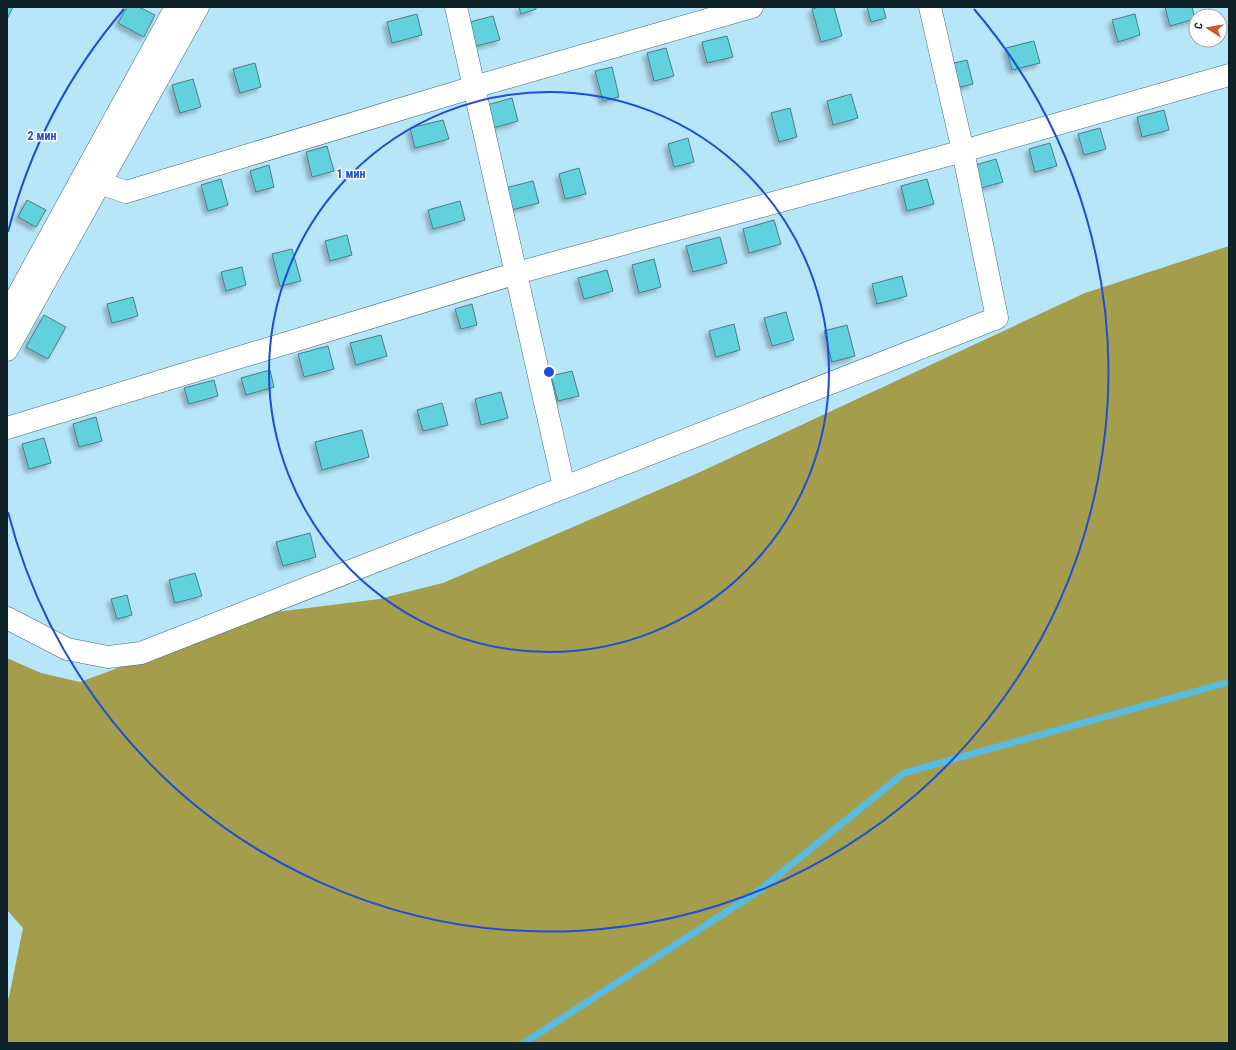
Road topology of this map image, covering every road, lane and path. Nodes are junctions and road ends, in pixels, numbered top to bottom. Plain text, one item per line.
1 (176, 7) edge
2 (198, 7) edge
3 (456, 7) edge
4 (752, 7) edge
5 (930, 7) edge
6 (1229, 74) edge
7 (474, 87) junction
8 (963, 152) junction
9 (100, 183) junction
10 (517, 273) junction
11 (7, 315) edge
12 (7, 350) edge
13 (7, 428) edge
14 (564, 487) junction
15 (7, 618) edge

1 - 11 lane
2 - 9 lane
3 - 7 lane
4 - 7 lane
5 - 8 lane
6 - 8 lane
7 - 9 lane
7 - 10 lane
8 - 10 lane
8 - 14 lane
9 - 12 lane
10 - 13 lane
10 - 14 lane
14 - 15 lane

